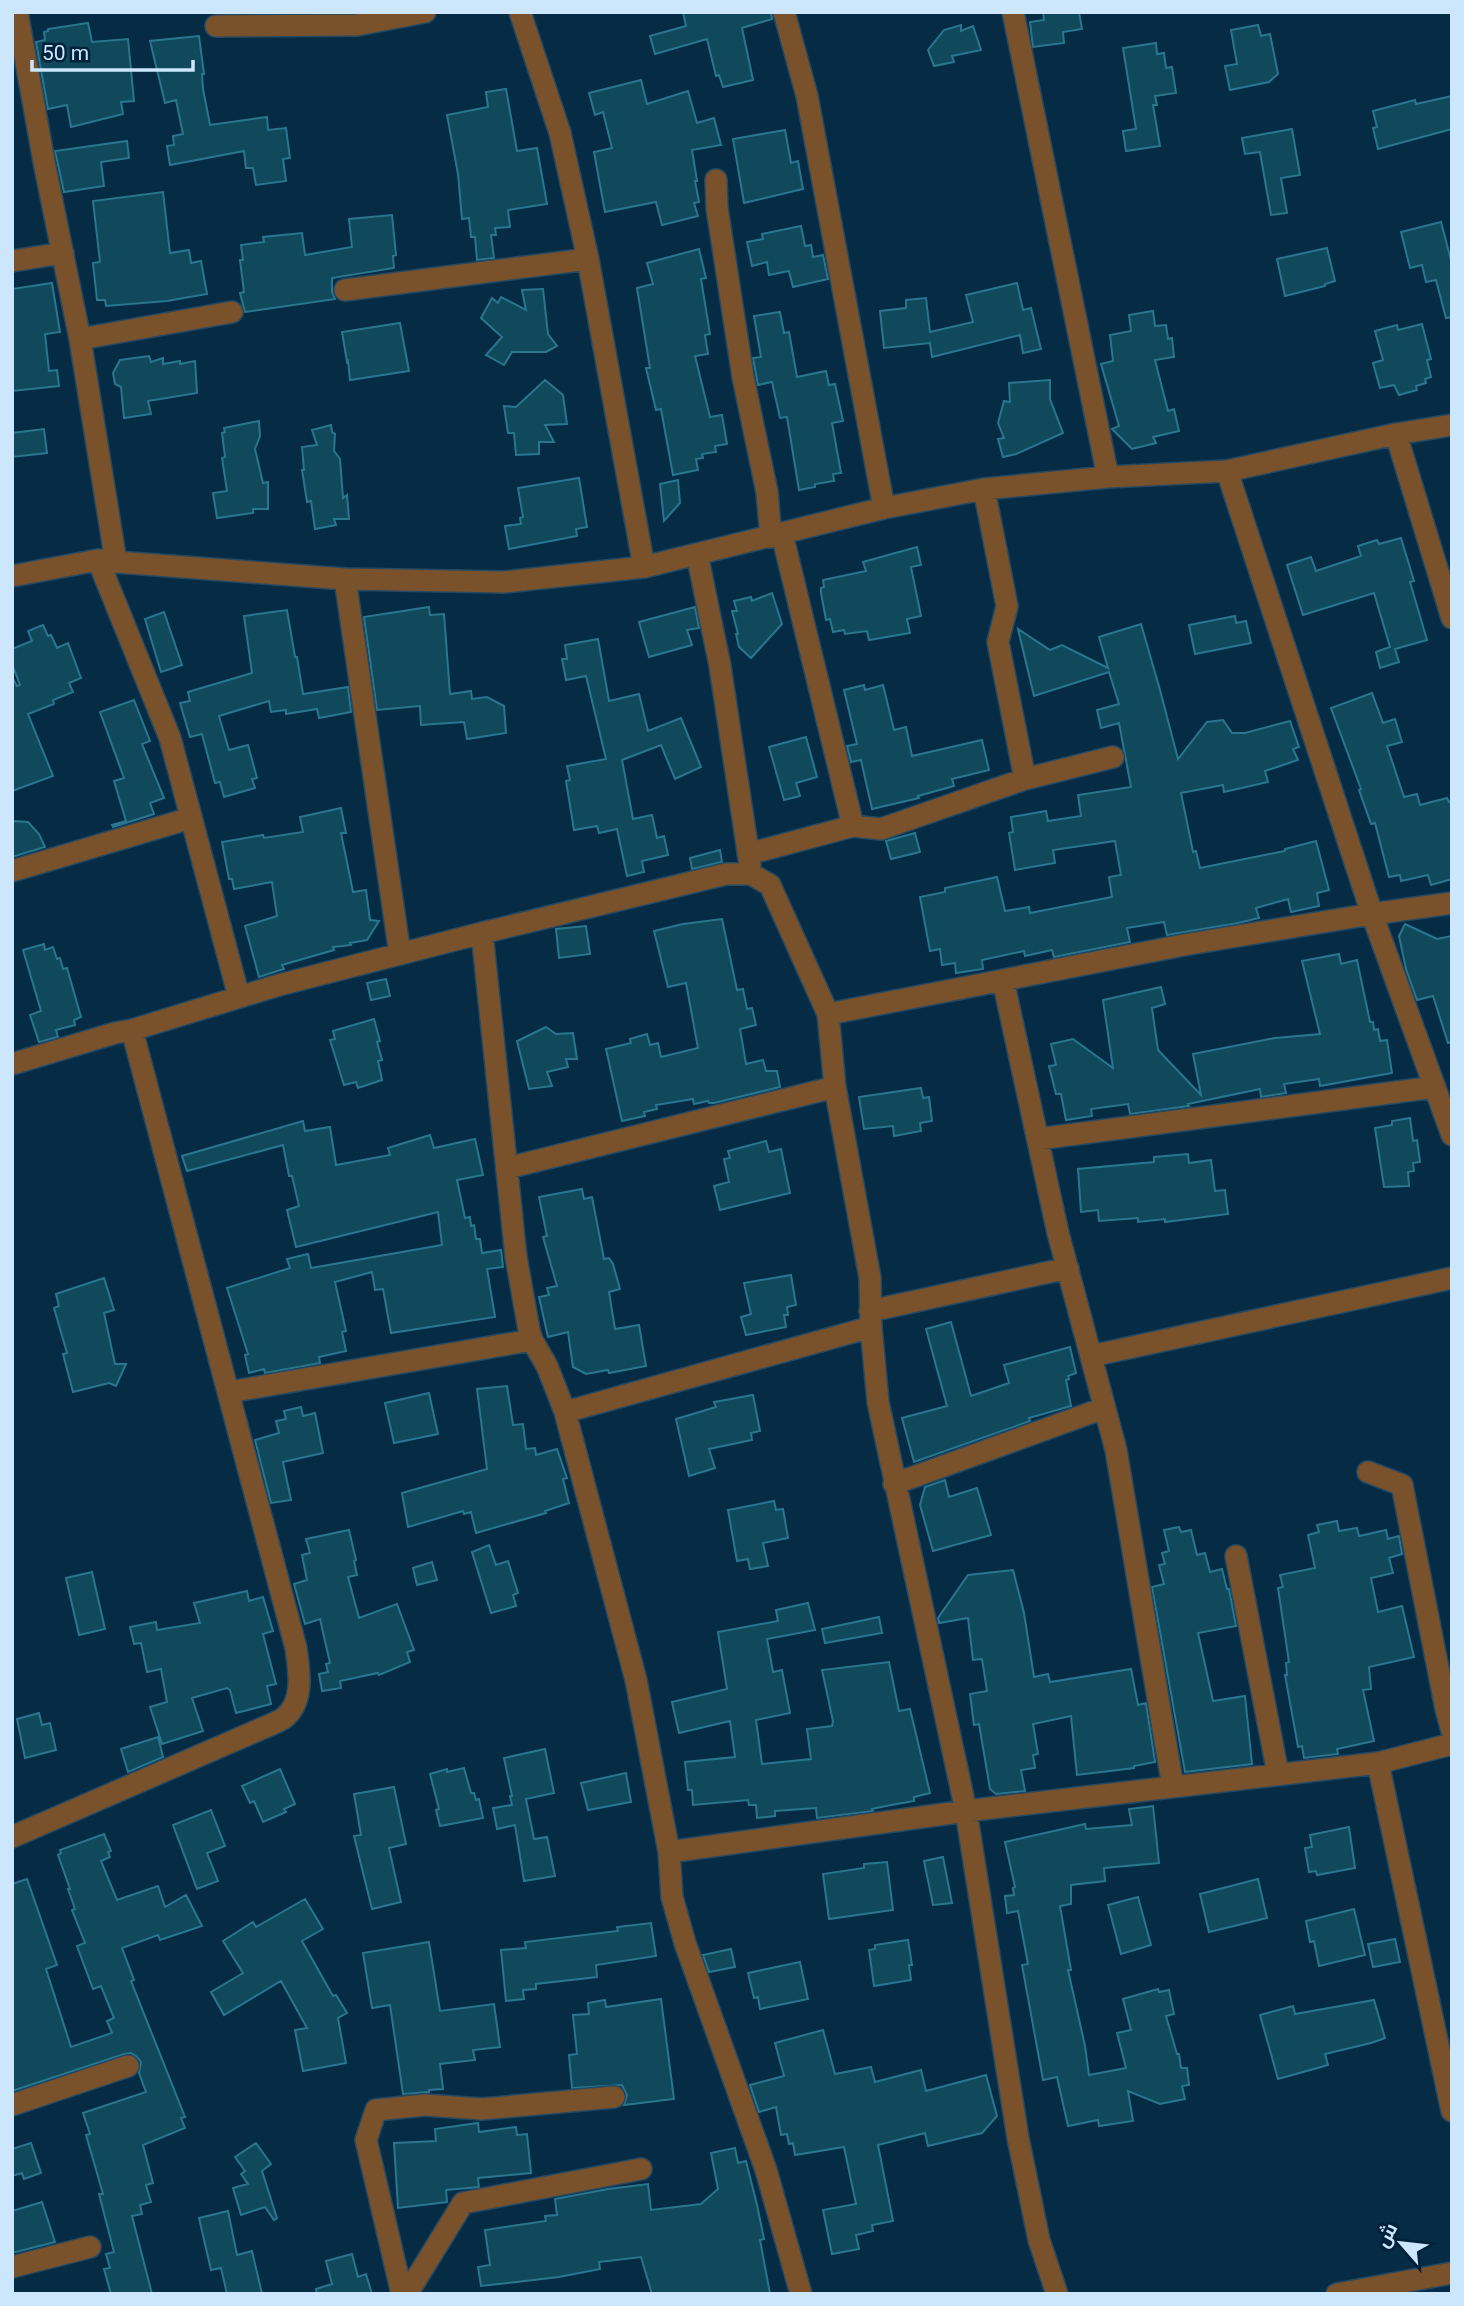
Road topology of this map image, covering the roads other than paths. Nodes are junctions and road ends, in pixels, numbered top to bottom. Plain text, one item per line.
1 (17, 12) edge
2 (425, 12) edge
3 (520, 12) edge
4 (784, 12) edge
5 (1013, 12) edge
6 (216, 26) dead end
7 (22, 96) edge
8 (716, 180) dead end
9 (63, 253) junction
10 (588, 259) junction
11 (12, 261) edge
12 (345, 290) dead end
13 (232, 312) dead end
14 (80, 338) junction
15 (1452, 425) edge
16 (1396, 434) junction
17 (1227, 471) junction
18 (1108, 477) junction
19 (984, 489) junction
20 (884, 508) junction
21 (776, 535) junction
22 (697, 554) junction
23 (107, 561) junction
24 (644, 567) junction
25 (12, 576) edge
26 (345, 579) junction
27 (1452, 618) edge
28 (1113, 757) dead end
29 (1025, 779) junction
30 (191, 818) junction
31 (853, 826) junction
32 (750, 864) junction
33 (12, 871) edge
34 (1452, 904) edge
35 (1372, 914) junction
36 (482, 933) junction
37 (400, 954) junction
38 (1003, 980) junction
39 (239, 997) junction
40 (828, 1014) junction
41 (132, 1030) junction
42 (12, 1064) edge
43 (835, 1087) junction
44 (1435, 1087) junction
45 (1452, 1135) edge
46 (1038, 1139) junction
47 (507, 1168) junction
48 (1068, 1268) junction
49 (1452, 1278) edge
50 (871, 1319) junction
51 (532, 1340) junction
52 (1091, 1356) junction
53 (229, 1392) junction
54 (1104, 1408) junction
55 (565, 1412) junction
56 (1368, 1472) dead end
57 (894, 1484) junction
58 (1236, 1556) dead end
59 (1452, 1731) edge
60 (1452, 1744) edge
61 (1378, 1763) junction
62 (1278, 1774) junction
63 (1173, 1787) junction
64 (966, 1811) junction
65 (12, 1837) edge
66 (669, 1853) junction
67 (128, 2066) dead end
68 (614, 2097) dead end
69 (12, 2105) edge
70 (1452, 2110) edge
71 (640, 2169) dead end
72 (90, 2247) dead end
73 (12, 2267) edge
74 (1452, 2273) edge
75 (402, 2294) edge
76 (407, 2294) edge
77 (801, 2294) edge
78 (1057, 2294) edge
79 (1337, 2294) edge

1 - 7 street
2 - 6 street
3 - 10 street
4 - 20 street
5 - 18 street
7 - 9 street
8 - 21 street
9 - 11 street
9 - 14 street
10 - 12 street
10 - 24 street
13 - 14 street
14 - 23 street
15 - 16 street
16 - 17 street
16 - 27 street
17 - 18 street
17 - 35 street
18 - 19 street
19 - 20 street
19 - 29 street
20 - 21 street
21 - 22 street
21 - 31 street
22 - 24 street
22 - 32 street
23 - 25 street
23 - 26 street
23 - 30 street
24 - 26 street
26 - 37 street
28 - 29 street
29 - 31 street
30 - 33 street
30 - 39 street
31 - 32 street
32 - 36 street
32 - 40 street
34 - 35 street
35 - 38 street
35 - 44 street
36 - 37 street
36 - 47 street
37 - 39 street
38 - 40 street
38 - 46 street
39 - 41 street
40 - 43 street
41 - 42 street
41 - 53 street
43 - 47 street
43 - 50 street
44 - 45 street
44 - 46 street
46 - 48 street
47 - 51 street
48 - 50 street
48 - 52 street
49 - 52 street
50 - 55 street
50 - 57 street
51 - 53 street
51 - 55 street
52 - 54 street
53 - 65 street
54 - 57 street
54 - 63 street
55 - 66 street
56 - 59 street
57 - 64 street
58 - 62 street
60 - 61 street
61 - 62 street
61 - 70 street
62 - 63 street
63 - 64 street
64 - 66 street
64 - 78 street
66 - 77 street
67 - 69 street
68 - 75 street
71 - 76 street
72 - 73 street
74 - 79 street

